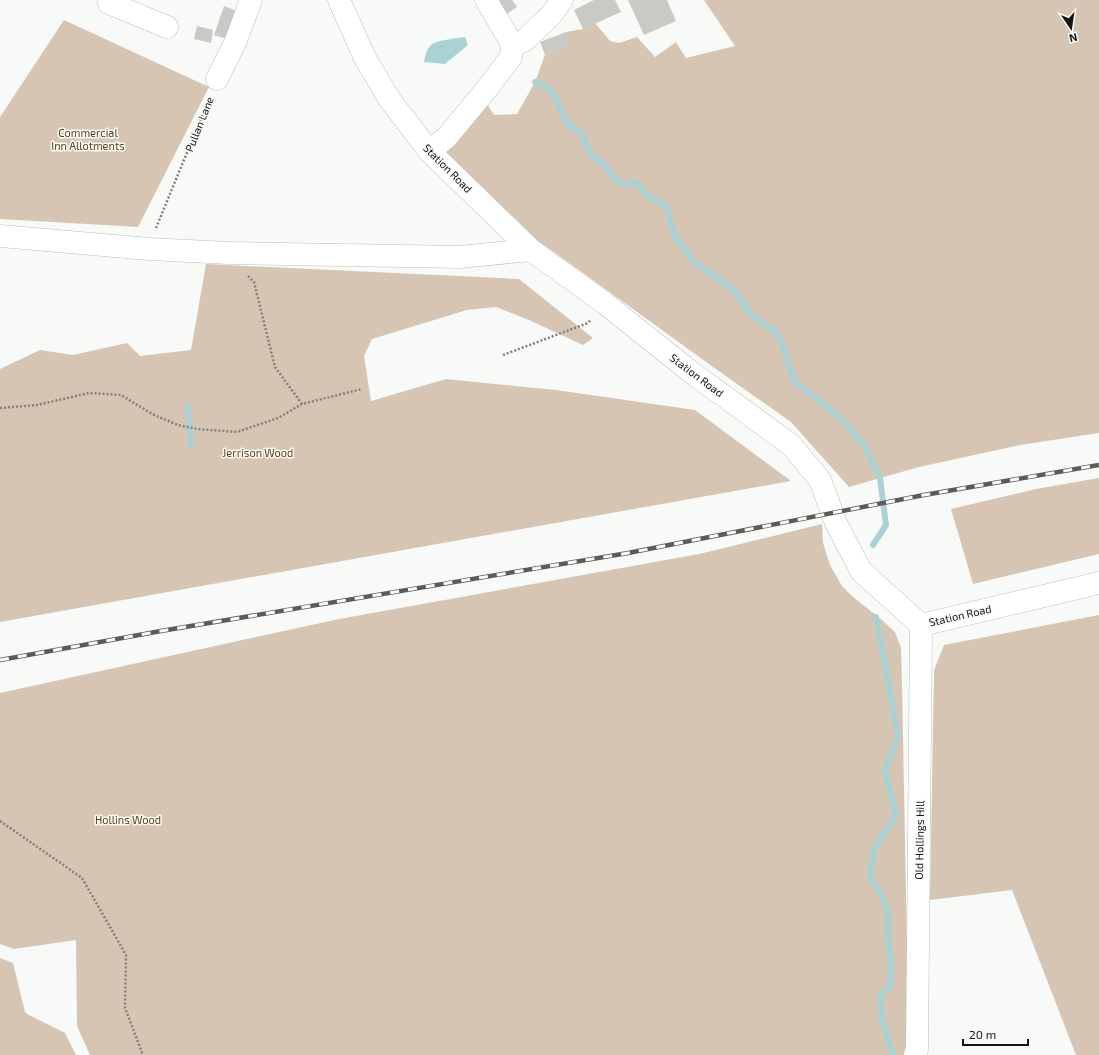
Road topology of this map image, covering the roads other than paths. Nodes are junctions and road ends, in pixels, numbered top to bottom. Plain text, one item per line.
1 (110, 0) edge
2 (251, 0) edge
3 (339, 0) edge
4 (486, 0) edge
5 (562, 0) edge
6 (167, 27) dead end
7 (512, 47) junction
8 (217, 79) road end
9 (429, 151) junction
10 (0, 236) edge
11 (531, 250) junction
12 (1099, 583) edge
13 (920, 624) junction
14 (915, 1055) edge

1 - 6 street
2 - 8 street
3 - 9 street, Station Road
4 - 7 street
5 - 7 street
7 - 9 street
9 - 11 street, Station Road
10 - 11 street
11 - 13 street, Station Road
12 - 13 street, Station Road
13 - 14 street, Old Hollings Hill

